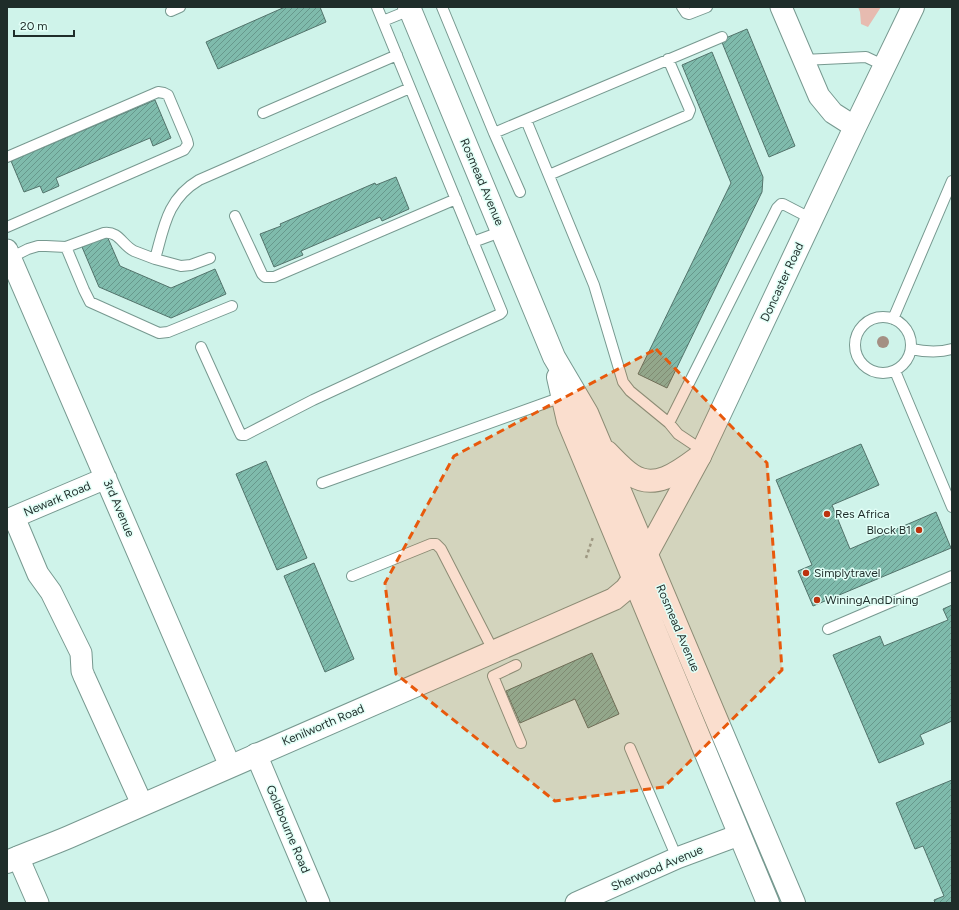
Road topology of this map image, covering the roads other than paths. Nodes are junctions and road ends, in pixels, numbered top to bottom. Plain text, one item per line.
1 (377, 7) edge
2 (442, 7) edge
3 (682, 7) edge
4 (707, 7) edge
5 (781, 7) edge
6 (913, 7) edge
7 (410, 9) edge
8 (383, 21) junction
9 (722, 36) dead end
10 (397, 55) junction
11 (668, 59) junction
12 (803, 60) junction
13 (885, 66) junction
14 (410, 88) junction
15 (263, 113) dead end
16 (526, 120) junction
17 (855, 127) junction
18 (494, 133) junction
19 (7, 157) edge
20 (549, 175) junction
21 (952, 181) edge
22 (520, 192) dead end
23 (456, 199) junction
24 (235, 216) dead end
25 (812, 219) junction
26 (7, 227) edge
27 (503, 231) junction
28 (473, 242) junction
29 (66, 247) junction
30 (9, 254) edge
31 (210, 258) dead end
32 (155, 259) junction
33 (232, 306) dead end
34 (893, 319) junction
35 (200, 347) dead end
36 (911, 349) junction
37 (952, 350) edge
38 (554, 357) junction
39 (895, 371) junction
40 (562, 397) junction
41 (669, 423) junction
42 (601, 447) junction
43 (701, 454) junction
44 (106, 478) junction
45 (322, 483) dead end
46 (952, 507) edge
47 (10, 519) edge
48 (647, 555) junction
49 (352, 576) dead end
50 (952, 576) edge
51 (633, 579) junction
52 (828, 629) dead end
53 (494, 659) junction
54 (516, 665) dead end
55 (521, 743) dead end
56 (630, 748) dead end
57 (256, 754) junction
58 (230, 766) junction
59 (142, 804) junction
60 (739, 835) junction
61 (677, 858) junction
62 (13, 860) edge
63 (38, 903) edge
64 (319, 903) edge
65 (576, 903) edge
66 (768, 903) edge
67 (794, 903) edge

1 - 8 lane
2 - 18 lane
3 - 4 lane
5 - 12 street
6 - 13 main road, Doncaster Road
7 - 8 lane
7 - 27 main road, Rosmead Avenue
8 - 10 lane
9 - 11 lane
10 - 14 lane
10 - 15 lane
11 - 16 lane
11 - 20 lane
12 - 13 lane
12 - 17 street
13 - 17 main road, Doncaster Road
14 - 23 lane
14 - 32 lane
16 - 18 lane
16 - 20 lane
17 - 25 main road, Doncaster Road
18 - 22 lane
19 - 26 lane
20 - 41 lane
21 - 34 lane
23 - 24 lane
23 - 28 lane
25 - 41 lane
25 - 43 main road, Doncaster Road
27 - 28 lane
27 - 38 main road, Rosmead Avenue
28 - 35 lane
29 - 30 lane
29 - 32 lane
29 - 33 lane
30 - 44 street, 3rd Avenue
31 - 32 lane
34 - 36 lane
34 - 39 lane
36 - 37 lane
36 - 39 lane
38 - 40 main road, Rosmead Avenue
38 - 42 main road, Rosmead Avenue
39 - 46 lane
40 - 45 lane
40 - 51 main road, Rosmead Avenue
41 - 43 lane
42 - 43 main road
42 - 48 main road, Rosmead Avenue
43 - 48 main road, Doncaster Road
44 - 47 street, Newark Road
44 - 58 street, 3rd Avenue
47 - 59 street
48 - 51 main road, Doncaster Road
48 - 67 main road, Rosmead Avenue
49 - 53 lane
50 - 52 lane
51 - 53 main road, Kenilworth Road
51 - 60 main road, Rosmead Avenue
53 - 54 lane
53 - 55 lane
53 - 57 main road, Kenilworth Road
56 - 61 lane
57 - 58 main road, Kenilworth Road
57 - 64 street, Goldbourne Road
58 - 59 main road, Kenilworth Road
59 - 62 main road, Kenilworth Road
60 - 61 street, Sherwood Avenue
60 - 66 main road, Rosmead Avenue
61 - 65 street, Sherwood Avenue
62 - 63 street

